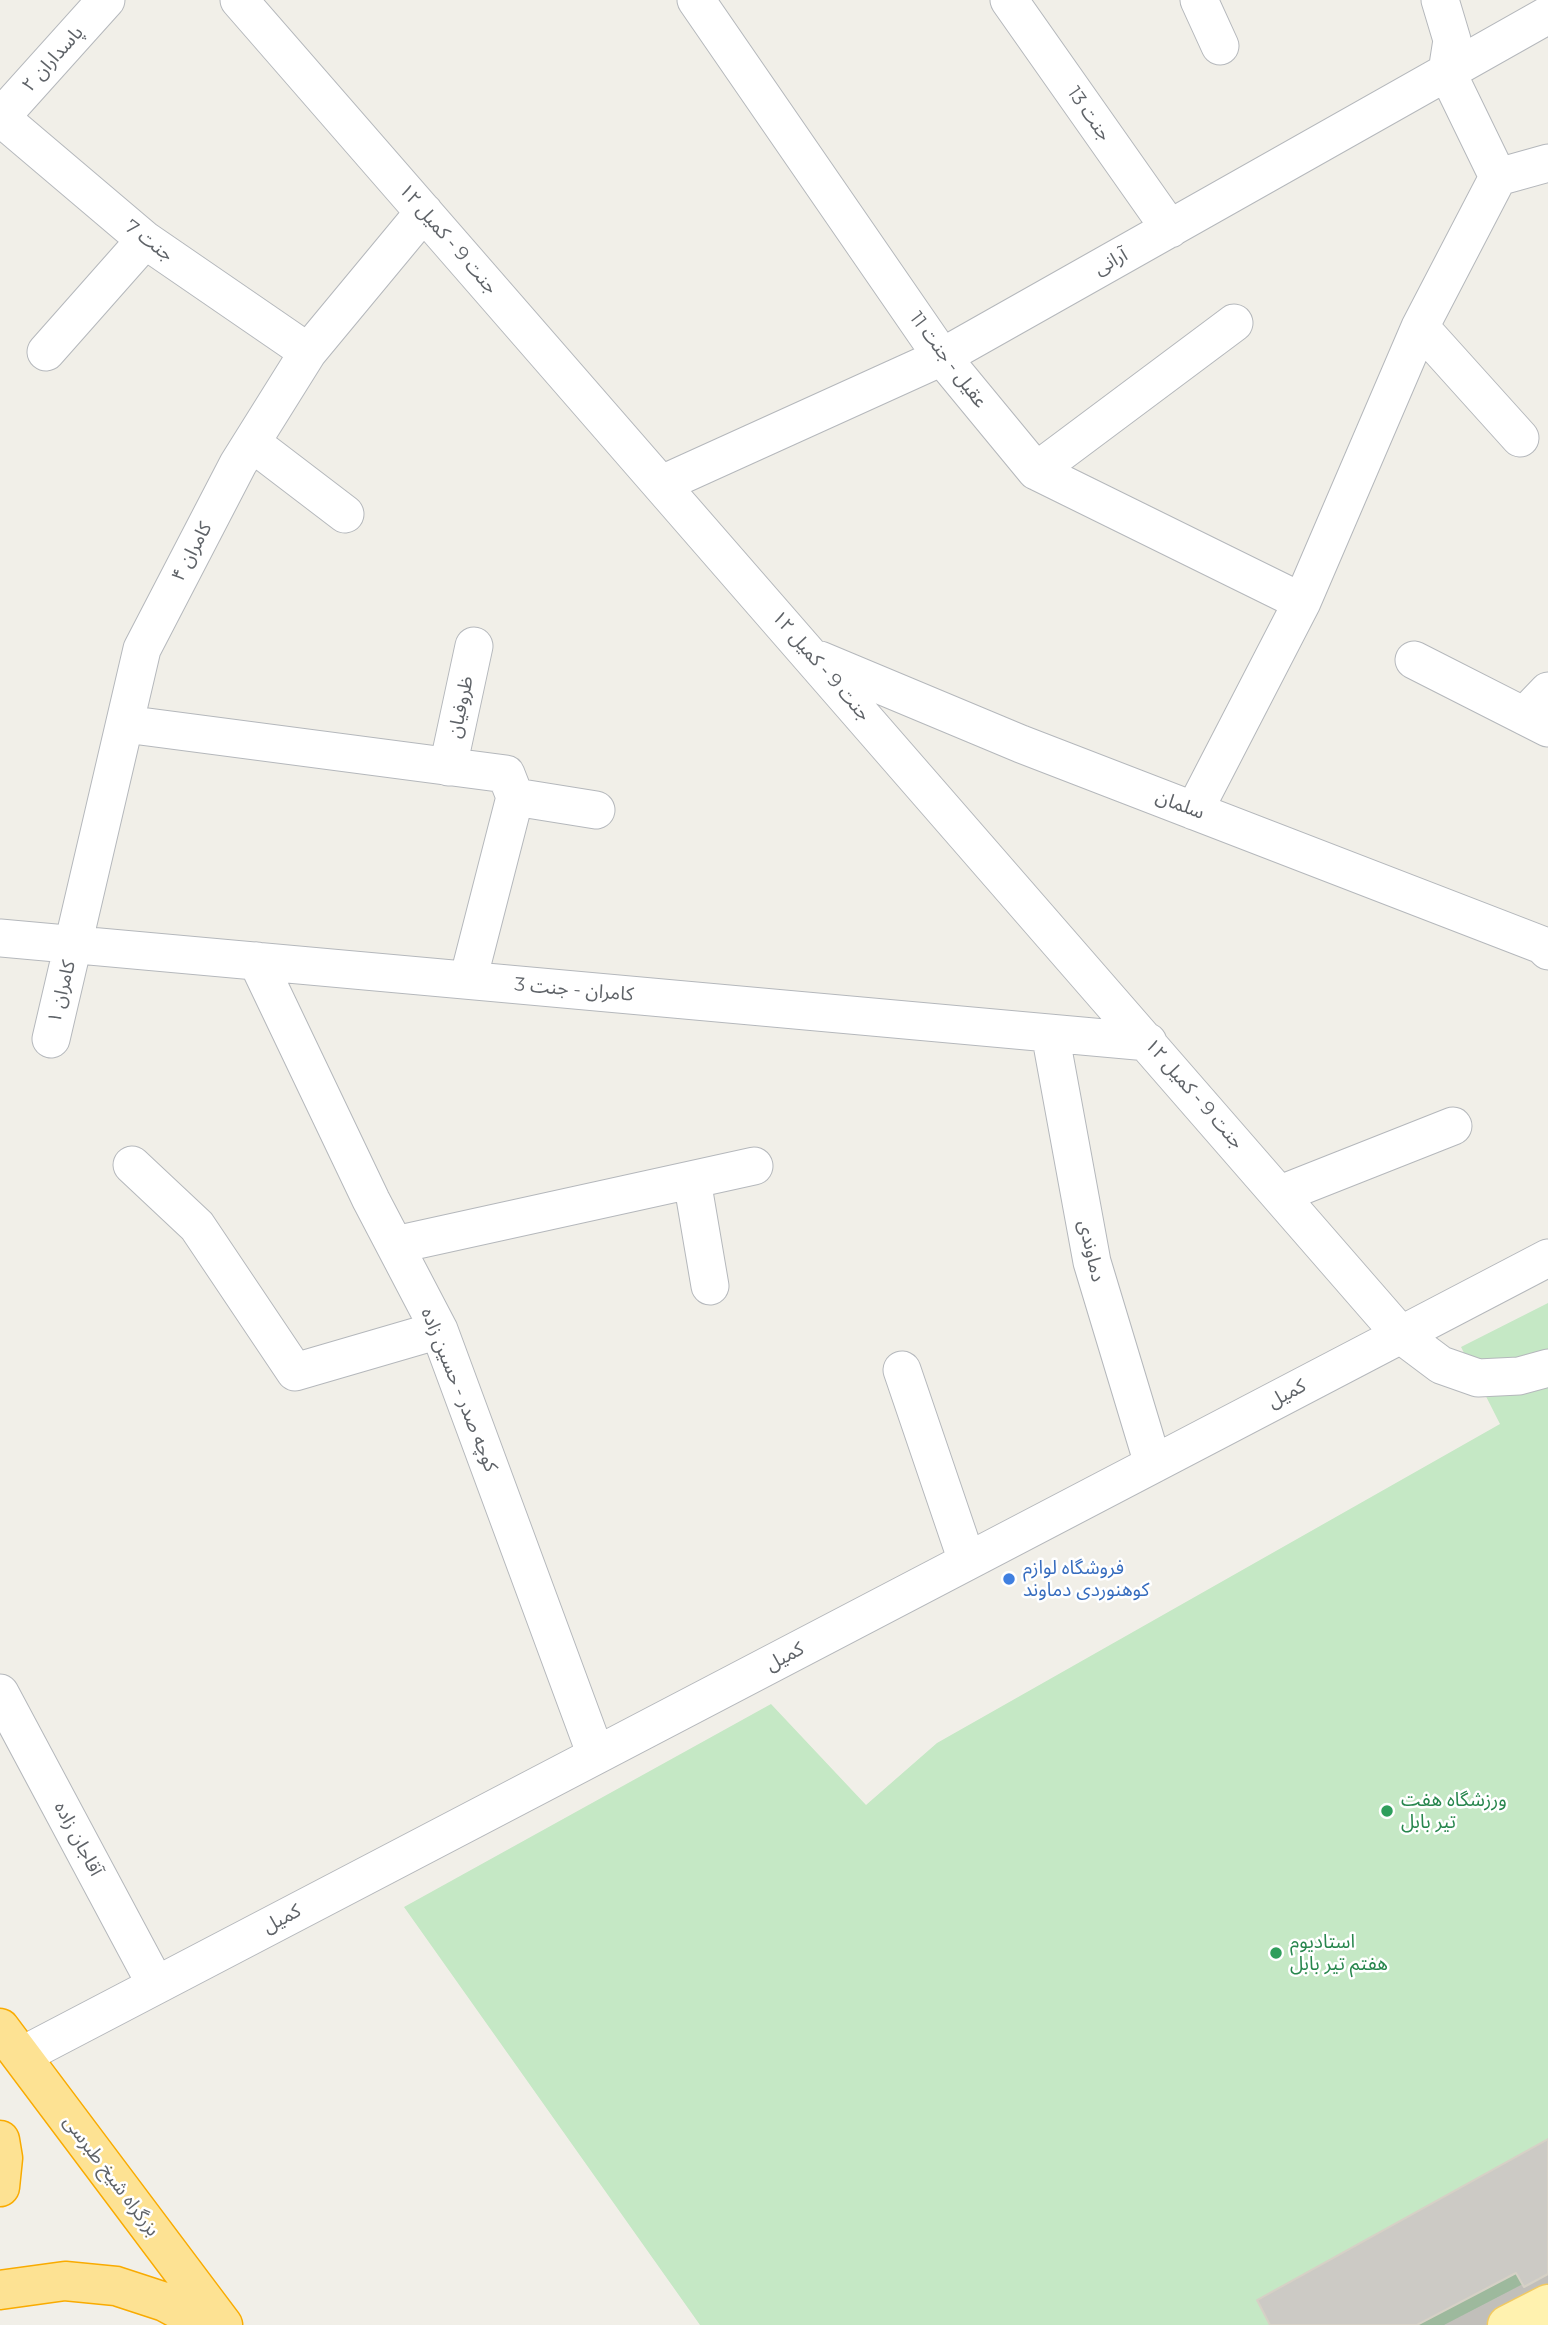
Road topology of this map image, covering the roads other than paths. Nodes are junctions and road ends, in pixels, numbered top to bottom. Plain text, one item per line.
1 (106, 0) edge
2 (239, 0) edge
3 (696, 0) edge
4 (1009, 0) edge
5 (1199, 0) edge
6 (1440, 0) edge
7 (1548, 15) edge
8 (1220, 46) dead end
9 (1447, 72) junction
10 (0, 118) edge
11 (1548, 163) edge
12 (1497, 177) junction
13 (424, 212) junction
14 (1170, 229) junction
15 (145, 240) junction
16 (1234, 323) dead end
17 (1420, 327) junction
18 (46, 352) dead end
19 (308, 352) junction
20 (942, 357) junction
21 (1520, 438) dead end
22 (252, 443) junction
23 (1036, 471) junction
24 (662, 484) junction
25 (345, 514) dead end
26 (1302, 602) junction
27 (474, 646) dead end
28 (812, 656) junction
29 (1414, 660) dead end
30 (1540, 712) edge
31 (125, 724) junction
32 (448, 767) junction
33 (514, 797) junction
34 (596, 810) dead end
35 (1194, 811) junction
36 (0, 938) edge
37 (74, 945) junction
38 (1548, 951) edge
39 (257, 961) junction
40 (468, 980) junction
41 (1050, 1033) junction
42 (51, 1039) dead end
43 (1148, 1042) junction
44 (1453, 1126) dead end
45 (132, 1165) dead end
46 (754, 1166) dead end
47 (692, 1180) junction
48 (1281, 1194) junction
49 (395, 1245) junction
50 (1548, 1258) edge
51 (710, 1286) dead end
52 (439, 1329) junction
53 (1401, 1335) junction
54 (1548, 1368) edge
55 (902, 1370) dead end
56 (1153, 1464) junction
57 (967, 1562) junction
58 (0, 1693) edge
59 (596, 1755) junction
60 (156, 1985) junction
61 (11, 2042) edge
62 (0, 2140) edge
63 (0, 2187) edge
64 (0, 2290) edge
65 (1548, 2304) edge
66 (207, 2325) edge
67 (223, 2325) edge
68 (1507, 2325) edge

1 - 10 street, پاسداران ۲
2 - 13 street, جنت 9 - کمیل ۱۲
3 - 20 street, عقیل - جنت 11
4 - 14 street, جنت 13
5 - 8 street
6 - 9 street
7 - 9 street, آرانی
9 - 12 street
9 - 14 street, آرانی
10 - 15 street, جنت 7
11 - 12 street
12 - 17 street
13 - 19 street, کامران ۴
13 - 24 street, جنت 9 - کمیل ۱۲
14 - 20 street, آرانی
15 - 18 street
15 - 19 street, جنت 7
16 - 23 street
17 - 21 street
17 - 26 street
19 - 22 street, کامران ۴
20 - 23 street, عقیل - جنت 11
20 - 24 street, آرانی
22 - 25 street
22 - 31 street, کامران ۴
23 - 26 street, عقیل - جنت 11
24 - 28 street, جنت 9 - کمیل ۱۲
26 - 35 street
27 - 32 street, ظروفیان
28 - 35 street, سلمان
28 - 43 street, جنت 9 - کمیل ۱۲
29 - 30 street
31 - 32 street
31 - 37 street, کامران ۴
32 - 33 street
33 - 34 street
33 - 40 street
35 - 38 street, سلمان
36 - 37 street, کامران - جنت 3
37 - 39 street, کامران - جنت 3
37 - 42 street, کامران ۱
39 - 40 street, کامران - جنت 3
39 - 49 street, کوچه صدر - حسین زاده
40 - 41 street, کامران - جنت 3
41 - 43 street, کامران - جنت 3
41 - 56 street, دماوندی
43 - 48 street, جنت 9 - کمیل ۱۲
44 - 48 street
45 - 52 street
46 - 47 street
47 - 49 street
47 - 51 street
48 - 53 street, جنت 9 - کمیل ۱۲
49 - 52 street, کوچه صدر - حسین زاده
50 - 53 street, کمیل
52 - 59 street, کوچه صدر - حسین زاده
53 - 54 street, جنت 9 - کمیل ۱۲
53 - 56 street, کمیل
55 - 57 street
56 - 57 street, کمیل
57 - 59 street, کمیل
58 - 60 street, آقاجان زاده
59 - 60 street, کمیل
60 - 61 street, کمیل
61 - 67 highway, بزرگراه شیخ طبرسی
62 - 63 highway
64 - 66 highway
65 - 68 main road

